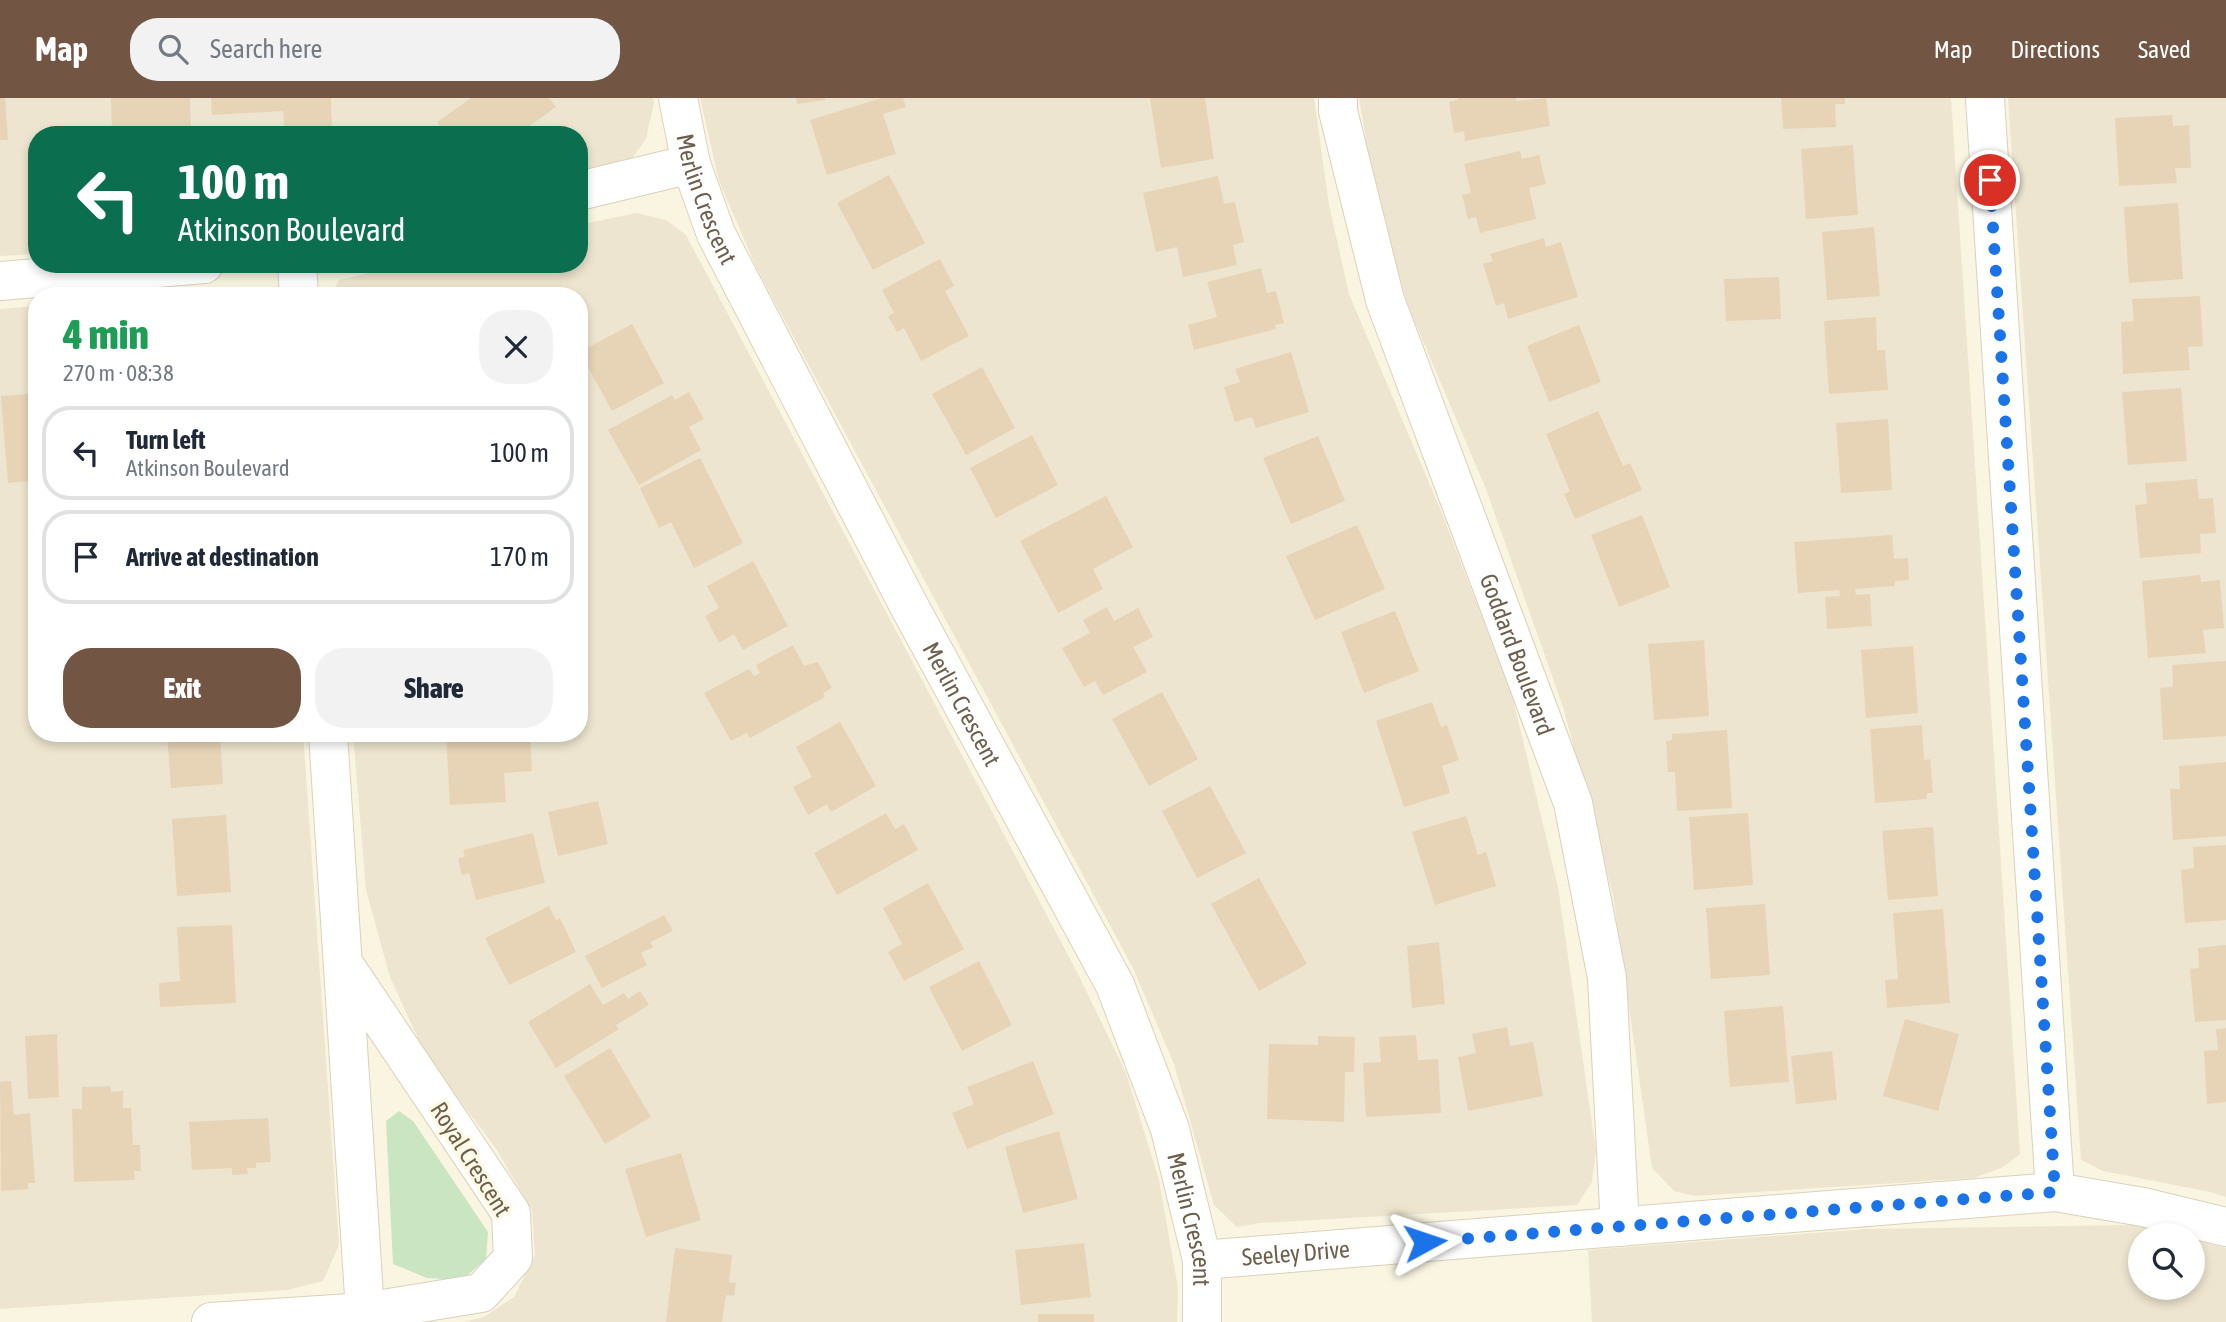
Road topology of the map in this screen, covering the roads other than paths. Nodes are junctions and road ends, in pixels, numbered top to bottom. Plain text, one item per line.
1 (678, 98) edge
2 (1338, 98) edge
3 (1985, 98) edge
4 (691, 164) junction
5 (588, 189) edge
6 (96, 273) edge
7 (0, 281) edge
8 (329, 742) edge
9 (342, 963) junction
10 (2055, 1192) junction
11 (1620, 1227) junction
12 (2226, 1227) edge
13 (1202, 1260) junction
14 (365, 1312) junction
15 (211, 1322) edge
16 (1202, 1322) edge

1 - 4 street, Merlin Crescent
2 - 11 street, Goddard Boulevard
3 - 10 street
4 - 5 street
4 - 13 street, Merlin Crescent
6 - 7 street
8 - 9 street
9 - 14 street
9 - 14 street, Royal Crescent
10 - 11 street, Seeley Drive
10 - 12 street, Seeley Drive
11 - 13 street, Seeley Drive
13 - 16 street, Merlin Crescent
14 - 15 street, Royal Crescent

